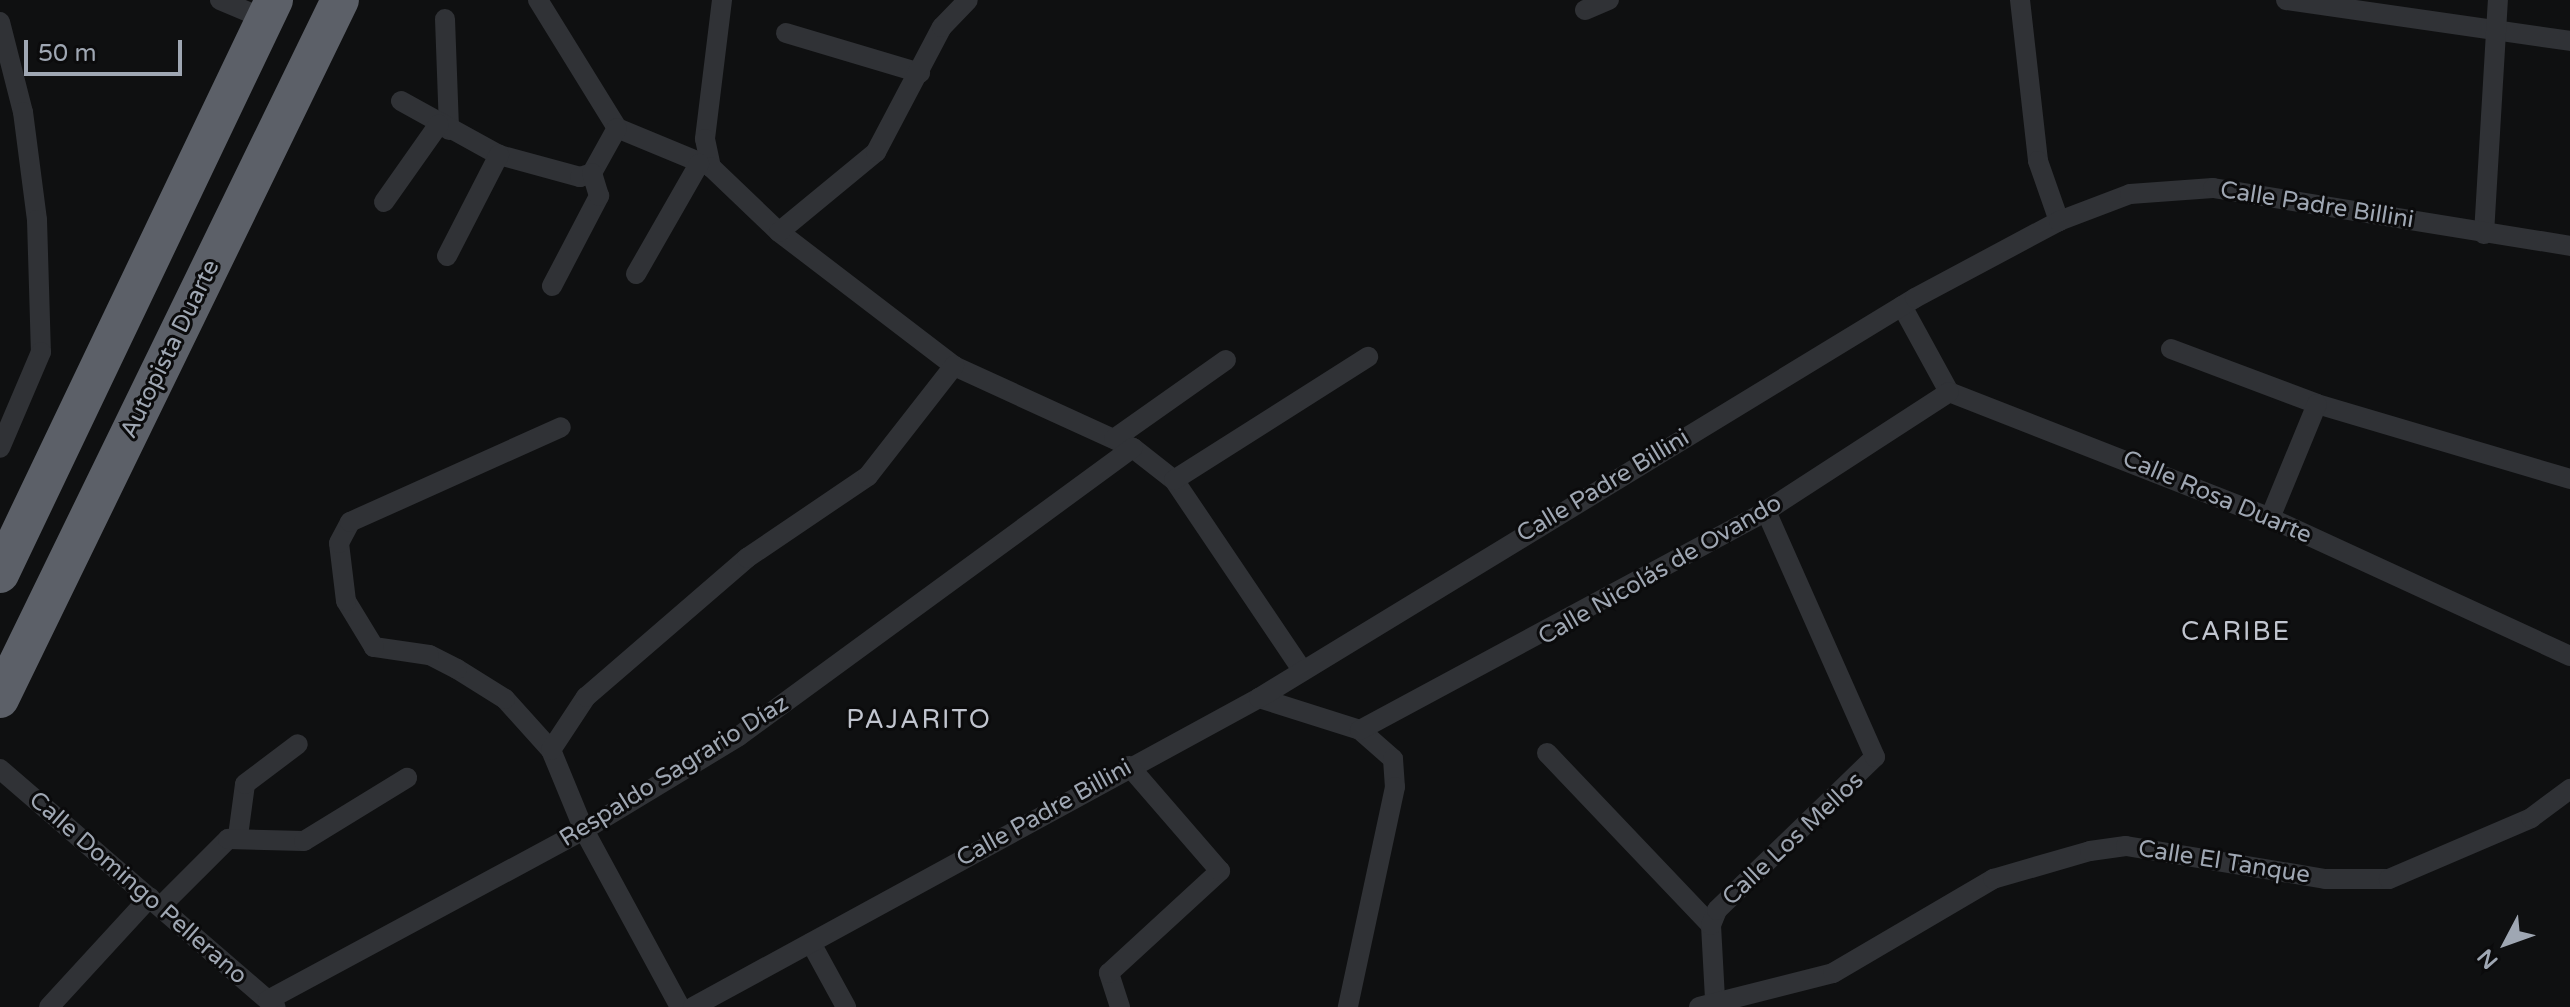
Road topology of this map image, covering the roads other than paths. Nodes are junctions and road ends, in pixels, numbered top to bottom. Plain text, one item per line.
1 (220, 0) edge
2 (340, 0) edge
3 (538, 0) edge
4 (722, 0) edge
5 (968, 0) edge
6 (1609, 0) edge
7 (2020, 0) edge
8 (2286, 0) edge
9 (2498, 0) edge
10 (255, 7) edge
11 (1585, 10) dead end
12 (445, 19) dead end
13 (0, 22) edge
14 (786, 33) dead end
15 (2496, 34) junction
16 (2570, 41) edge
17 (316, 49) junction
18 (920, 73) junction
19 (401, 101) dead end
20 (444, 127) junction
21 (617, 128) junction
22 (499, 155) junction
23 (705, 166) junction
24 (592, 173) junction
25 (384, 202) dead end
26 (2059, 221) junction
27 (779, 232) junction
28 (2484, 234) junction
29 (2570, 246) edge
30 (447, 256) dead end
31 (636, 274) dead end
32 (552, 286) dead end
33 (1902, 306) junction
34 (2171, 349) dead end
35 (1368, 357) dead end
36 (1226, 360) dead end
37 (954, 366) junction
38 (1949, 392) junction
39 (2317, 404) junction
40 (561, 427) dead end
41 (1114, 439) junction
42 (0, 448) edge
43 (1133, 448) junction
44 (2570, 479) edge
45 (1174, 480) junction
46 (1766, 511) junction
47 (2270, 518) junction
48 (0, 574) edge
49 (2570, 656) edge
50 (1300, 667) junction
51 (1259, 698) junction
52 (0, 699) edge
53 (1360, 730) junction
54 (298, 744) dead end
55 (551, 750) junction
56 (1547, 753) dead end
57 (1129, 766) junction
58 (0, 769) edge
59 (407, 778) dead end
60 (2570, 789) edge
61 (584, 830) junction
62 (238, 836) junction
63 (156, 902) junction
64 (1711, 925) junction
65 (811, 943) junction
66 (272, 1003) edge
67 (1707, 1003) edge
68 (49, 1007) edge
69 (680, 1007) edge
70 (693, 1007) edge
71 (846, 1007) edge
72 (1120, 1007) edge
73 (1348, 1007) edge

1 - 10 street
2 - 17 highway, Autopista Duarte
3 - 21 street
4 - 23 street
5 - 18 street
6 - 11 street
7 - 26 street
8 - 15 street
9 - 15 street
10 - 17 highway
10 - 48 highway
12 - 20 street
13 - 42 street
14 - 18 street
15 - 16 street
15 - 28 street
17 - 52 highway, Autopista Duarte
18 - 27 street
19 - 20 street
20 - 22 street
20 - 25 street
21 - 23 street
21 - 24 street
22 - 24 street
22 - 30 street
23 - 27 street
23 - 31 street
24 - 32 street
26 - 28 street, Calle Padre Billini
26 - 33 street, Calle Padre Billini
27 - 37 street
28 - 29 street, Calle Padre Billini
33 - 38 street
33 - 50 street, Calle Padre Billini
34 - 39 street
35 - 45 street
36 - 41 street
37 - 41 street
37 - 55 street
38 - 46 street, Calle Nicolás de Ovando
38 - 47 street, Calle Rosa Duarte
39 - 44 street
39 - 47 street
40 - 55 street
41 - 43 street
43 - 45 street
43 - 61 street, Respaldo Sagrario Díaz
45 - 50 street
46 - 53 street, Calle Nicolás de Ovando
46 - 64 street, Calle Los Mellos
47 - 49 street, Calle Rosa Duarte
50 - 51 street, Calle Padre Billini
51 - 53 street
51 - 57 street, Calle Padre Billini
53 - 73 street
54 - 62 street
55 - 61 street
56 - 64 street
57 - 65 street, Calle Padre Billini
57 - 72 street
58 - 63 street, Calle Domingo Pellerano
59 - 62 street
60 - 67 street, Calle El Tanque
61 - 66 street, Respaldo Sagrario Díaz
61 - 69 street
62 - 63 street
63 - 66 street, Calle Domingo Pellerano
63 - 68 street
64 - 67 street, Calle Los Mellos
65 - 70 street, Calle Padre Billini
65 - 71 street

